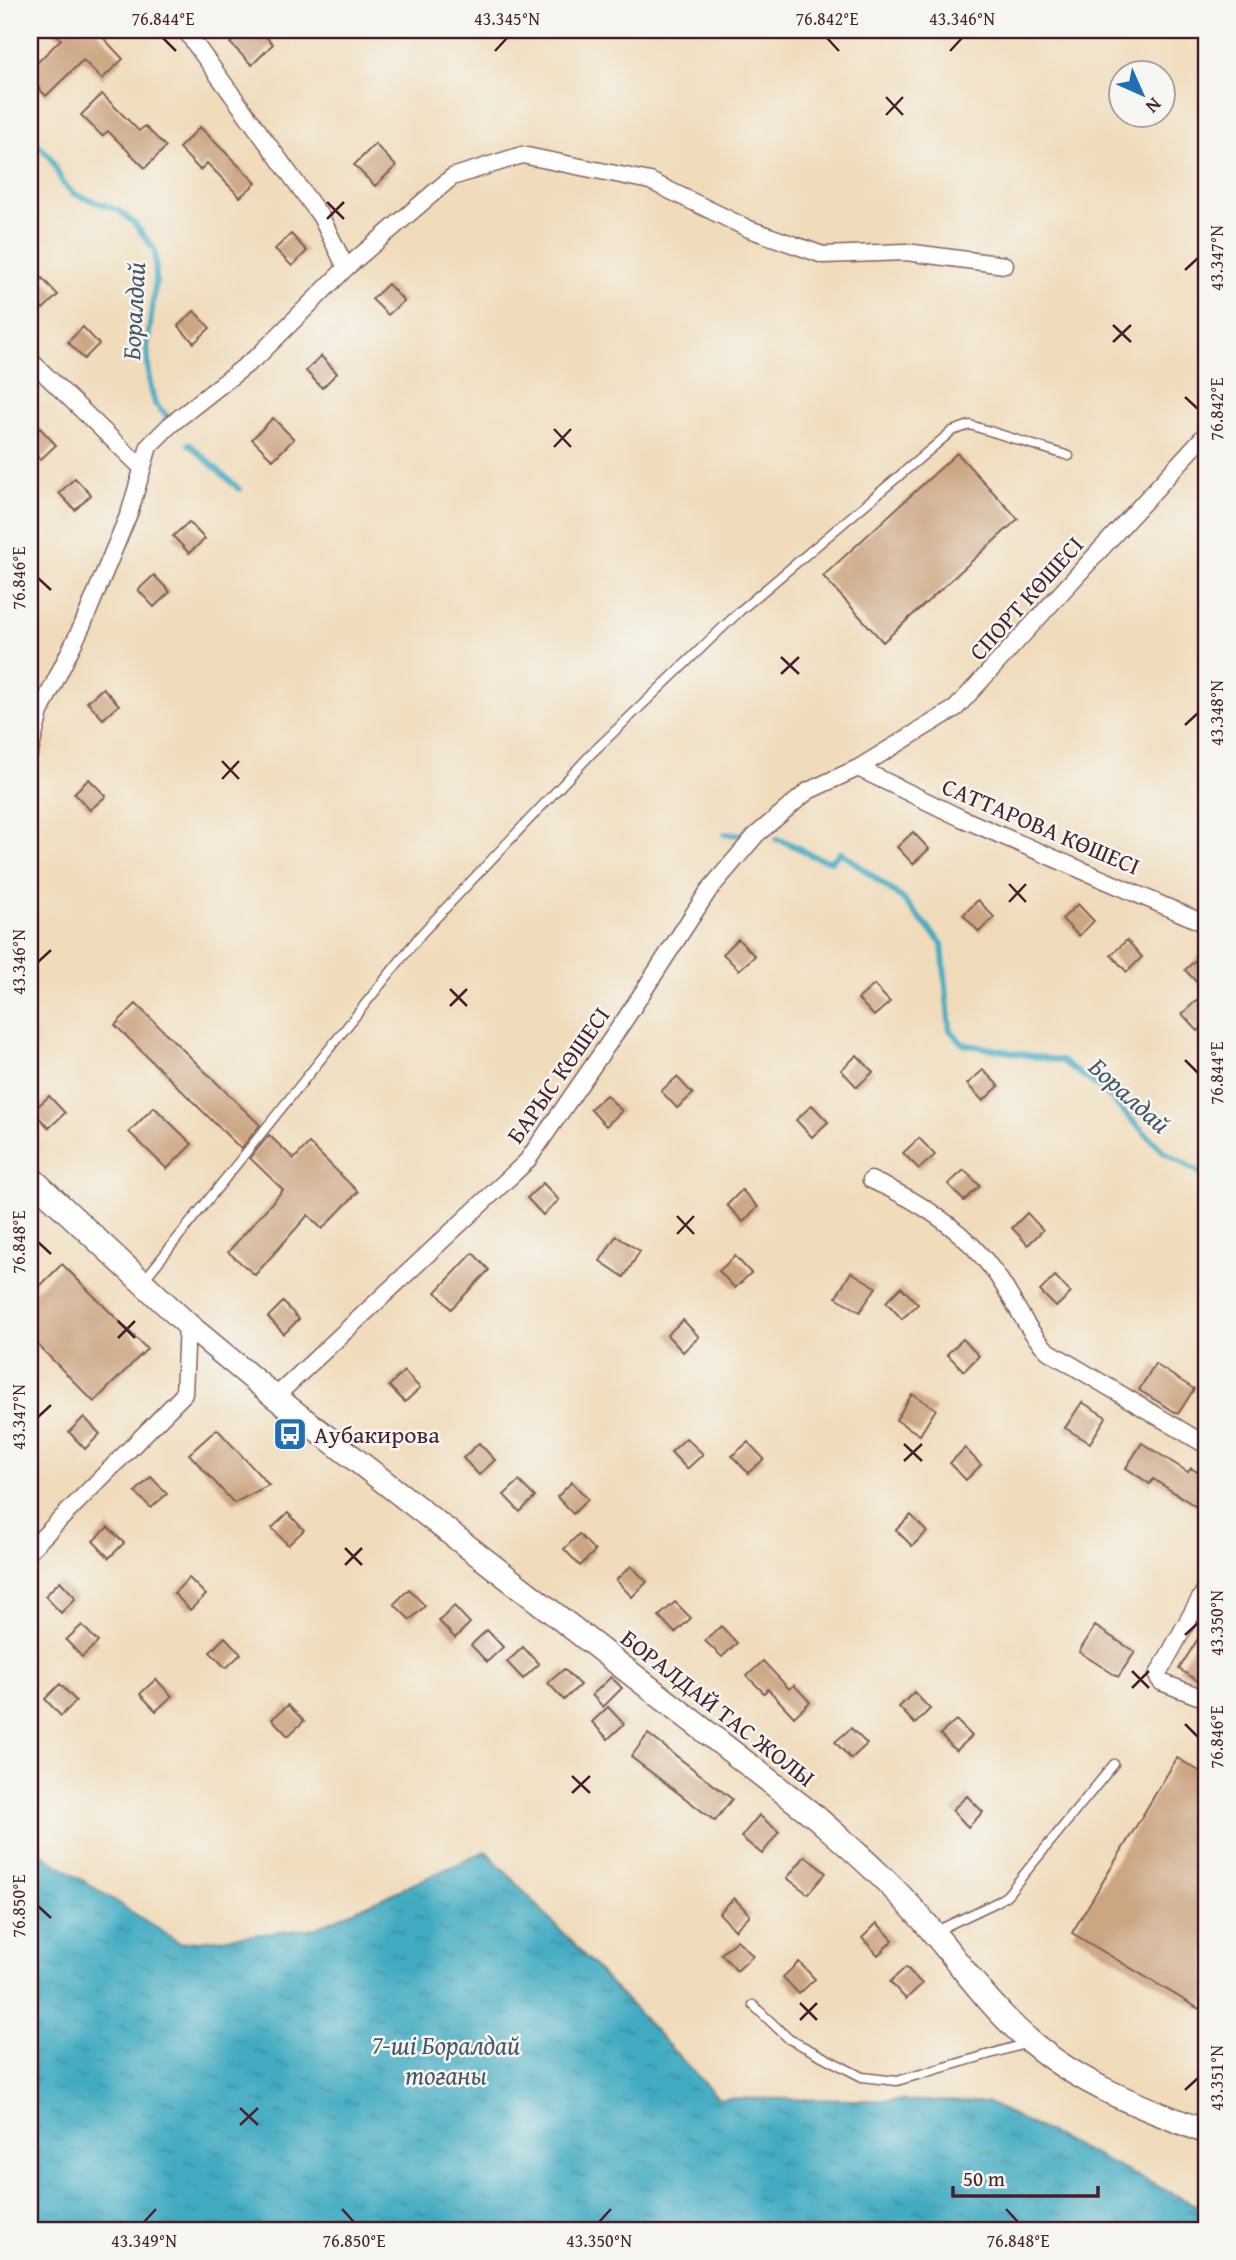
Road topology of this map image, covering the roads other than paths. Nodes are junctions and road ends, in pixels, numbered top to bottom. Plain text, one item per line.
1 (185, 30) edge
2 (1005, 265) dead end
3 (346, 268) junction
4 (30, 360) edge
5 (1206, 434) edge
6 (1069, 456) dead end
7 (141, 467) junction
8 (30, 752) edge
9 (858, 768) junction
10 (1206, 924) edge
11 (30, 1177) edge
12 (871, 1180) dead end
13 (142, 1282) junction
14 (187, 1324) junction
15 (275, 1397) junction
16 (1206, 1446) edge
17 (30, 1550) edge
18 (1206, 1588) edge
19 (1198, 1696) dead end
20 (1115, 1764) dead end
21 (933, 1933) junction
22 (753, 2005) dead end
23 (1031, 2042) junction
24 (1206, 2132) edge

1 - 3 street
2 - 3 street
3 - 7 street
4 - 7 street
5 - 9 street, СПОРТ КӨШЕСІ
6 - 13 lane
7 - 8 street
9 - 10 street, САТТАРОВА КӨШЕСІ
9 - 15 street, БАРЫС КӨШЕСІ
11 - 13 main road, БОРАЛДАЙ ТАС ЖОЛЫ
12 - 16 street
13 - 14 main road, БОРАЛДАЙ ТАС ЖОЛЫ
14 - 15 main road, БОРАЛДАЙ ТАС ЖОЛЫ
14 - 17 street
15 - 21 main road, БОРАЛДАЙ ТАС ЖОЛЫ
18 - 19 street
20 - 21 lane
21 - 23 main road, БОРАЛДАЙ ТАС ЖОЛЫ
22 - 23 lane
23 - 24 main road, БОРАЛДАЙ ТАС ЖОЛЫ

